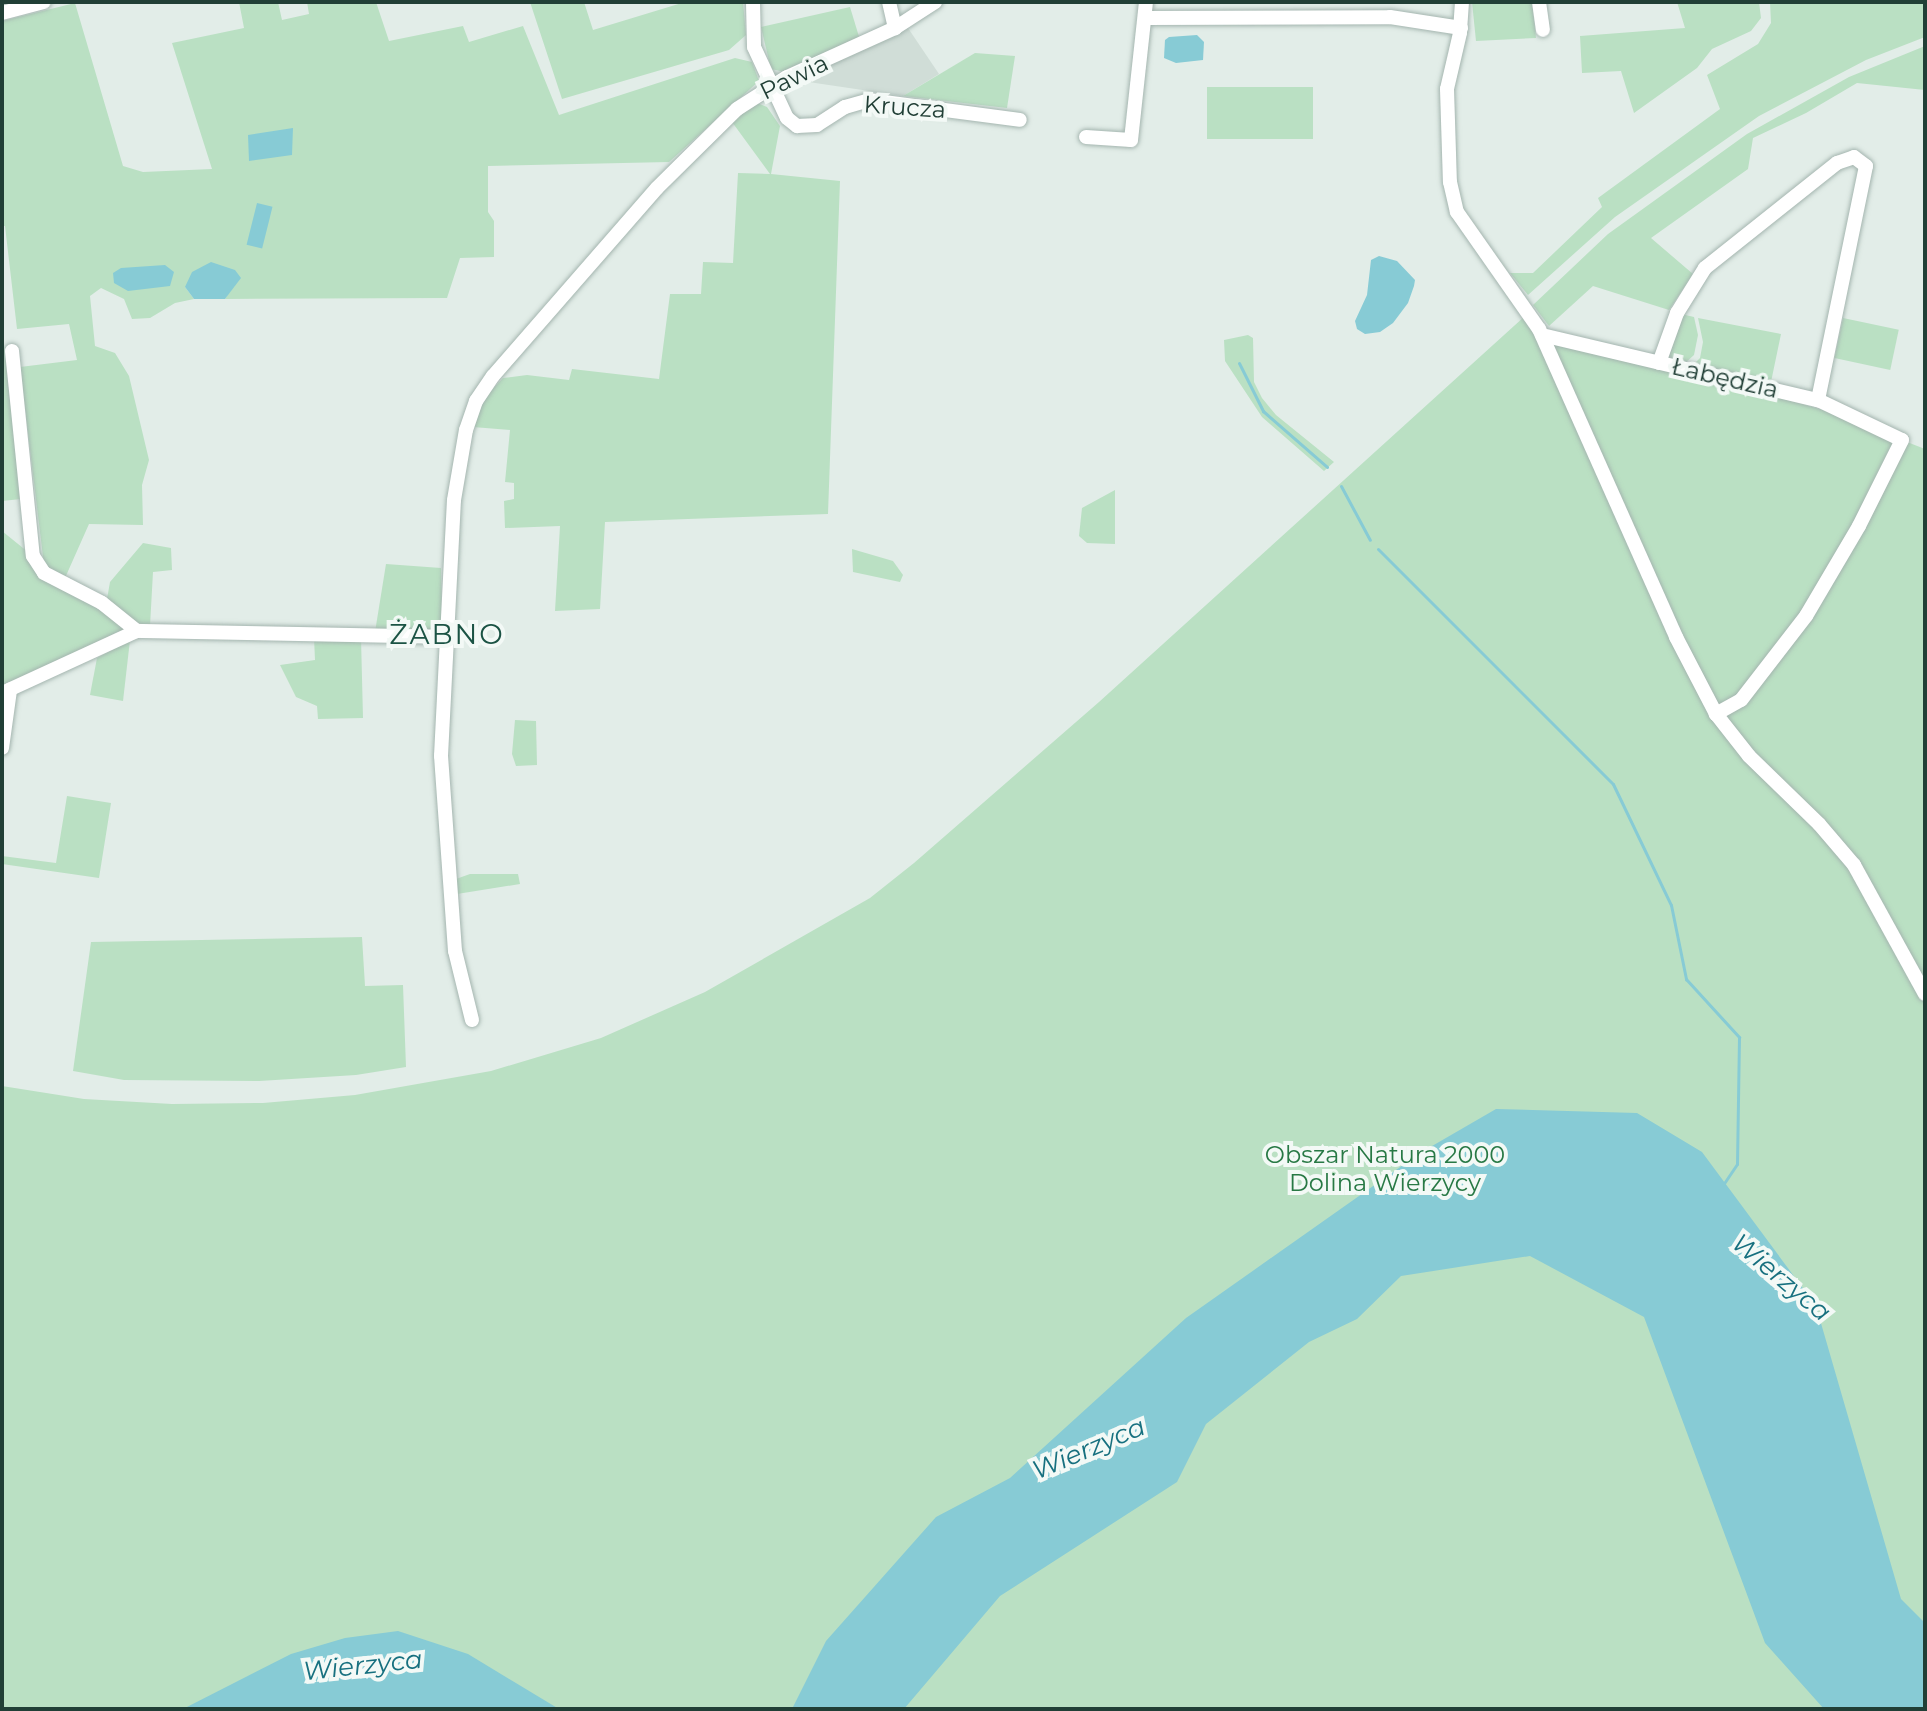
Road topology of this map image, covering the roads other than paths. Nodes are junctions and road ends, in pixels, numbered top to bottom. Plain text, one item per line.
1 (44, 2) edge
2 (753, 2) edge
3 (889, 2) edge
4 (935, 2) edge
5 (1146, 2) edge
6 (1462, 2) edge
7 (1539, 2) edge
8 (2, 13) edge
9 (1145, 18) junction
10 (895, 28) junction
11 (1461, 28) junction
12 (1543, 30) dead end
13 (772, 85) junction
14 (1020, 120) dead end
15 (1086, 137) dead end
16 (1542, 335) junction
17 (12, 351) dead end
18 (1659, 363) junction
19 (1818, 400) junction
20 (137, 631) junction
21 (447, 637) junction
22 (6, 692) edge
23 (1716, 714) junction
24 (2, 748) edge
25 (1925, 994) edge
26 (472, 1020) dead end

1 - 8 street
2 - 13 street
3 - 10 street
4 - 10 street, Pawia
5 - 9 street
6 - 11 street
7 - 12 street
9 - 11 street
9 - 15 street
10 - 13 street, Pawia
11 - 16 street
13 - 14 street, Krucza
13 - 21 street, Pawia
16 - 18 street, Łabędzia
16 - 23 street
17 - 20 street
18 - 19 street, Łabędzia
18 - 19 street
19 - 23 street, Łabędzia
20 - 21 street
20 - 22 street
21 - 26 street, Pawia
22 - 24 street
23 - 25 street

